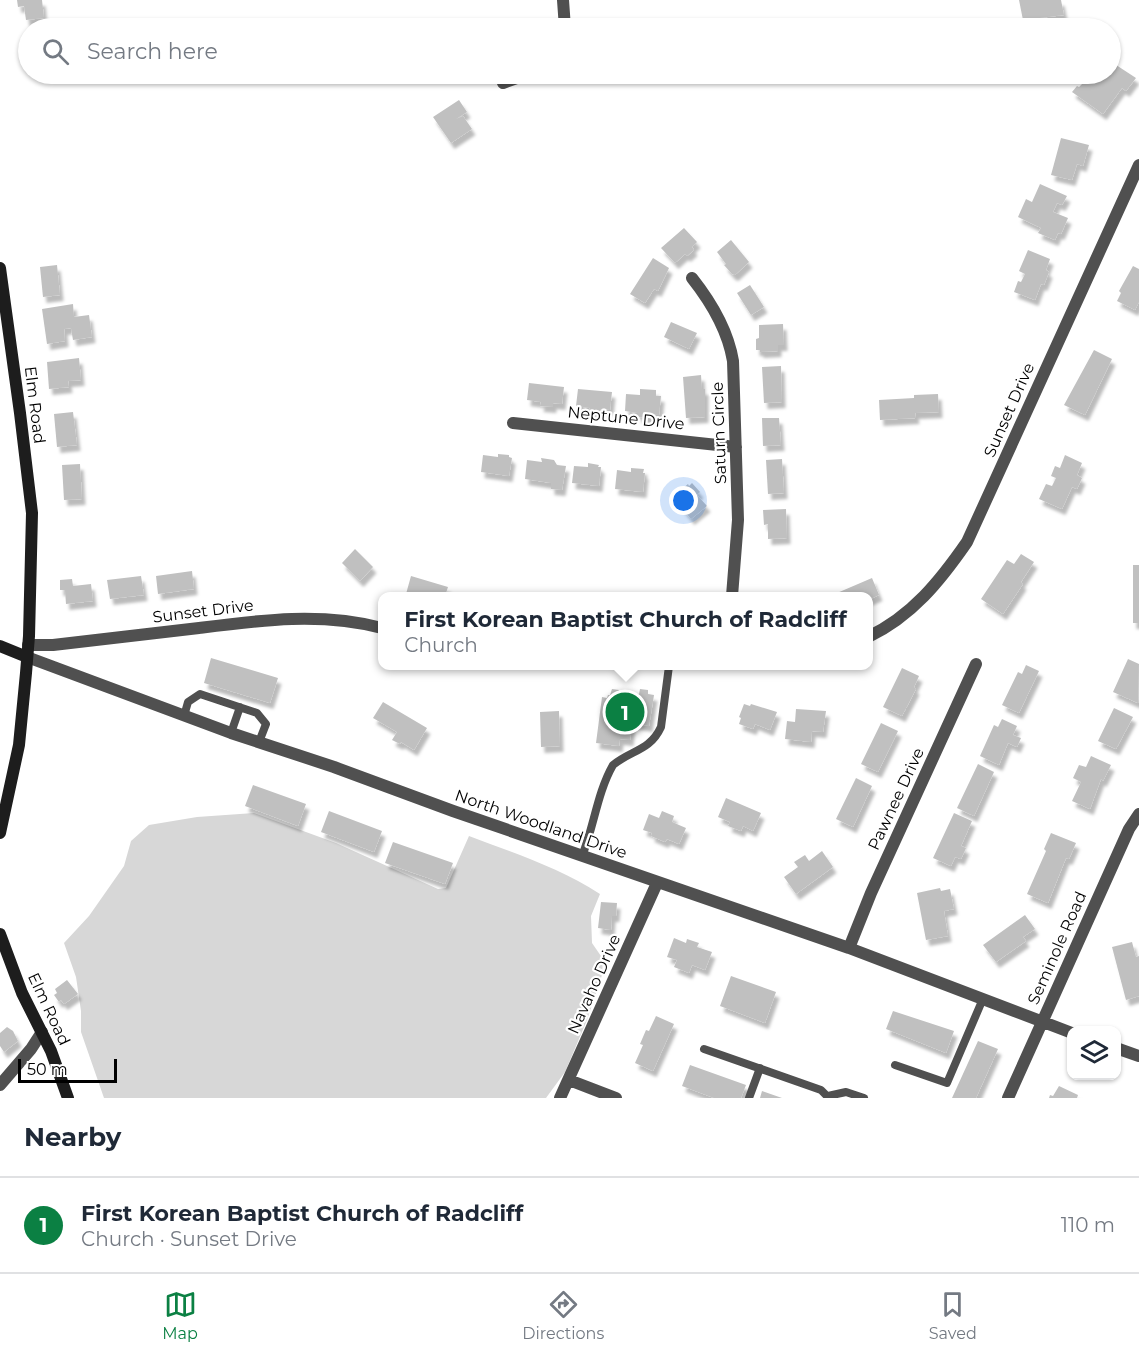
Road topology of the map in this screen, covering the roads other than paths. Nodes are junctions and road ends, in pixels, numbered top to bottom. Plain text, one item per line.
1 (563, 0) edge
2 (564, 18) edge
3 (1139, 165) edge
4 (0, 267) edge
5 (692, 278) dead end
6 (513, 423) dead end
7 (736, 447) junction
8 (732, 592) edge
9 (378, 627) edge
10 (873, 635) edge
11 (0, 646) edge
12 (28, 651) junction
13 (976, 664) dead end
14 (669, 670) edge
15 (240, 707) junction
16 (184, 716) junction
17 (231, 733) junction
18 (259, 742) junction
19 (1139, 814) edge
20 (0, 833) edge
21 (582, 856) junction
22 (657, 882) junction
23 (0, 934) edge
24 (849, 948) junction
25 (982, 1001) junction
26 (1042, 1023) junction
27 (42, 1032) junction
28 (1067, 1032) edge
29 (704, 1049) dead end
30 (1121, 1050) edge
31 (1139, 1056) edge
32 (895, 1065) dead end
33 (760, 1068) junction
34 (569, 1080) junction
35 (0, 1085) edge
36 (828, 1097) edge
37 (68, 1098) edge
38 (560, 1098) edge
39 (616, 1098) edge
40 (749, 1098) edge
41 (864, 1098) edge
42 (1008, 1098) edge

1 - 2 street
3 - 10 street, Sunset Drive
4 - 12 street, Elm Road
5 - 7 street, Saturn Circle
6 - 7 street, Neptune Drive
7 - 8 street, Saturn Circle
9 - 12 street, Sunset Drive
11 - 12 street, North Woodland Drive
12 - 16 street, North Woodland Drive
12 - 20 street, Elm Road
13 - 24 street, Pawnee Drive
14 - 21 lane
15 - 16 lane
15 - 17 lane
15 - 18 lane
16 - 17 street, North Woodland Drive
17 - 18 street, North Woodland Drive
18 - 21 street, North Woodland Drive
19 - 26 street, Seminole Road
21 - 22 street, North Woodland Drive
22 - 24 street, North Woodland Drive
22 - 34 street, Navaho Drive
23 - 27 street, Elm Road
24 - 25 street, North Woodland Drive
25 - 26 street, North Woodland Drive
25 - 32 lane
26 - 28 street, North Woodland Drive
26 - 42 street, Seminole Road
27 - 35 street
27 - 37 street, Elm Road
29 - 33 lane
30 - 31 street
33 - 36 lane
33 - 40 lane
34 - 38 street, Navaho Drive
34 - 39 street
36 - 41 lane

